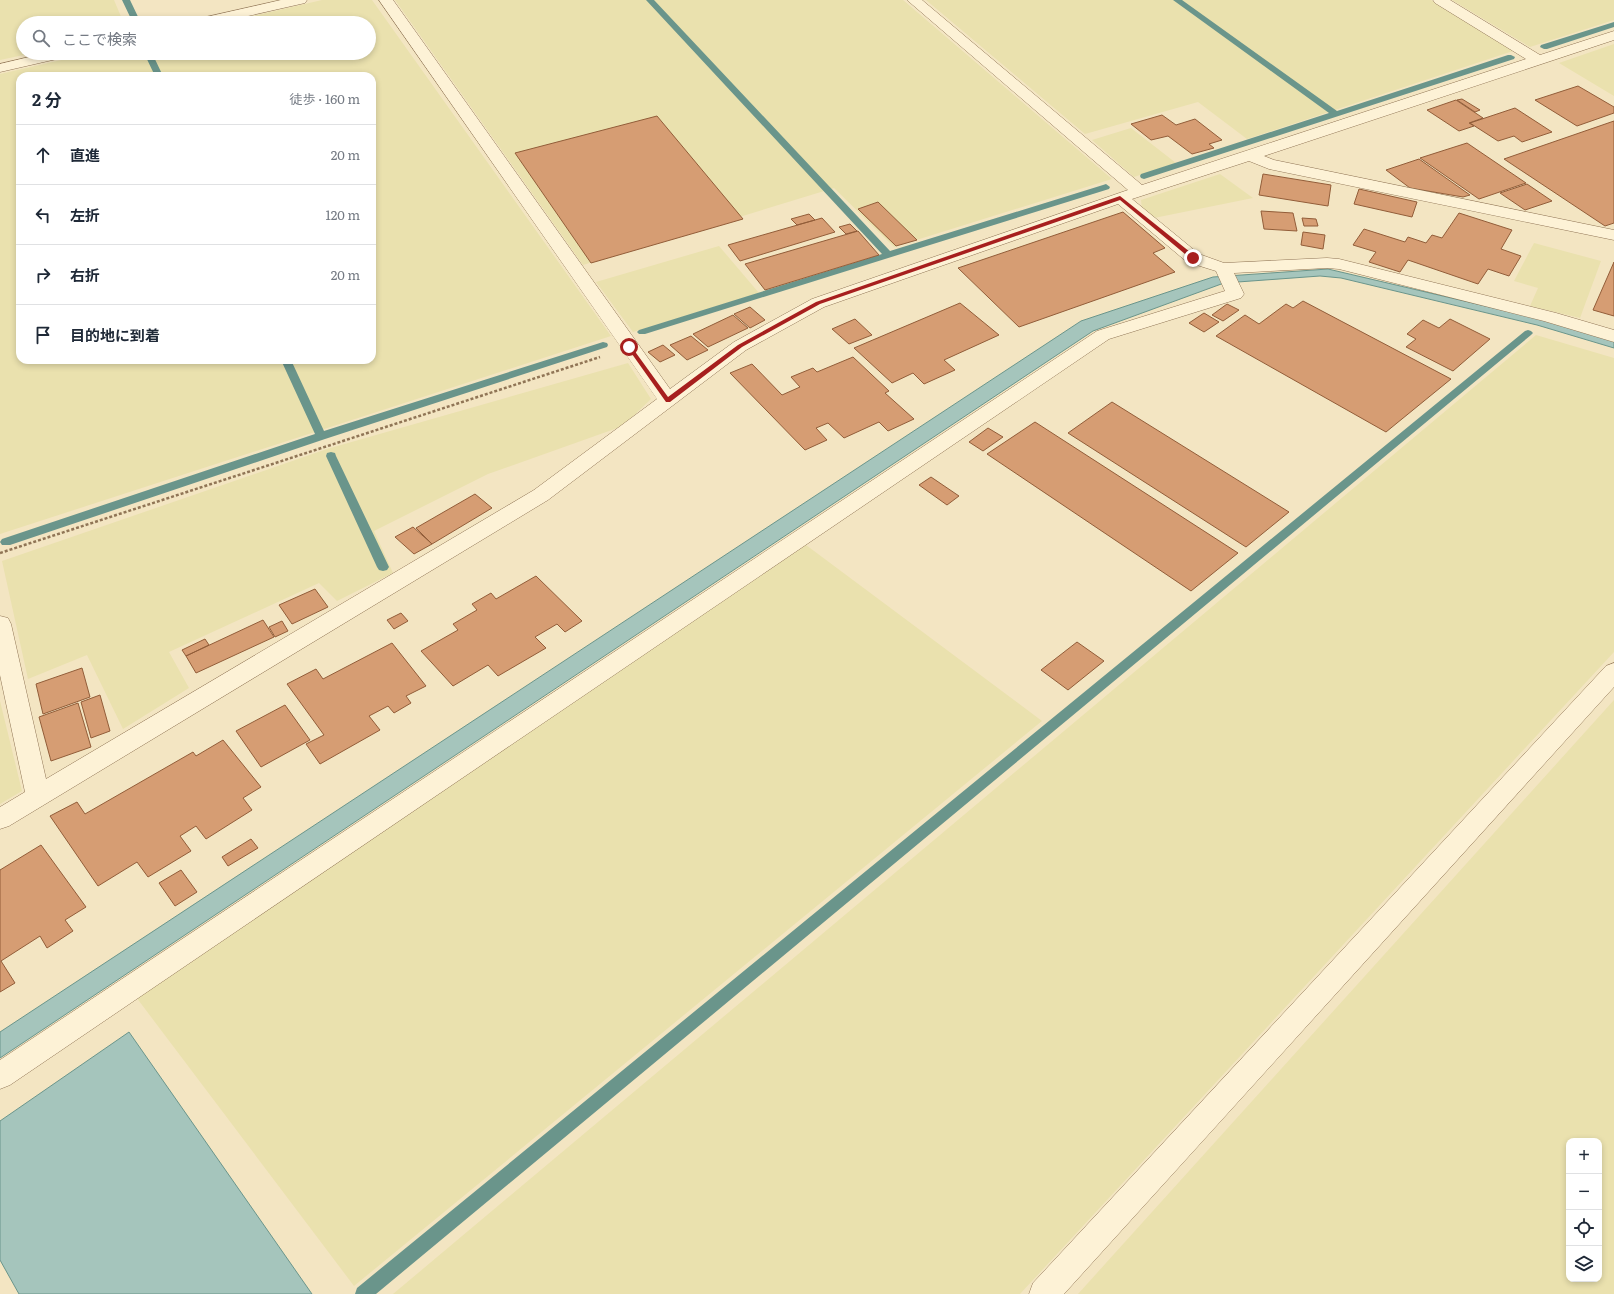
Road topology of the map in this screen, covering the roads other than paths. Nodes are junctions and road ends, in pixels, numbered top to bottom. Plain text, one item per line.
1 (300, 0) edge
2 (386, 0) edge
3 (914, 0) edge
4 (1440, 0) edge
5 (229, 16) edge
6 (1614, 35) edge
7 (35, 60) edge
8 (1538, 60) junction
9 (0, 68) edge
10 (1250, 155) junction
11 (1139, 192) junction
12 (1120, 198) junction
13 (1614, 235) edge
14 (1227, 276) junction
15 (1614, 336) edge
16 (668, 400) junction
17 (0, 624) edge
18 (1614, 672) edge
19 (38, 796) junction
20 (0, 819) edge
21 (0, 1076) edge
22 (1044, 1294) edge

1 - 5 street
2 - 16 street
3 - 11 street
4 - 8 street
6 - 8 street
7 - 9 street
8 - 10 street
10 - 11 street
10 - 13 street
11 - 12 street
12 - 14 street
12 - 16 street
14 - 15 street
14 - 21 street
16 - 19 street
17 - 19 street
18 - 22 street
19 - 20 street

